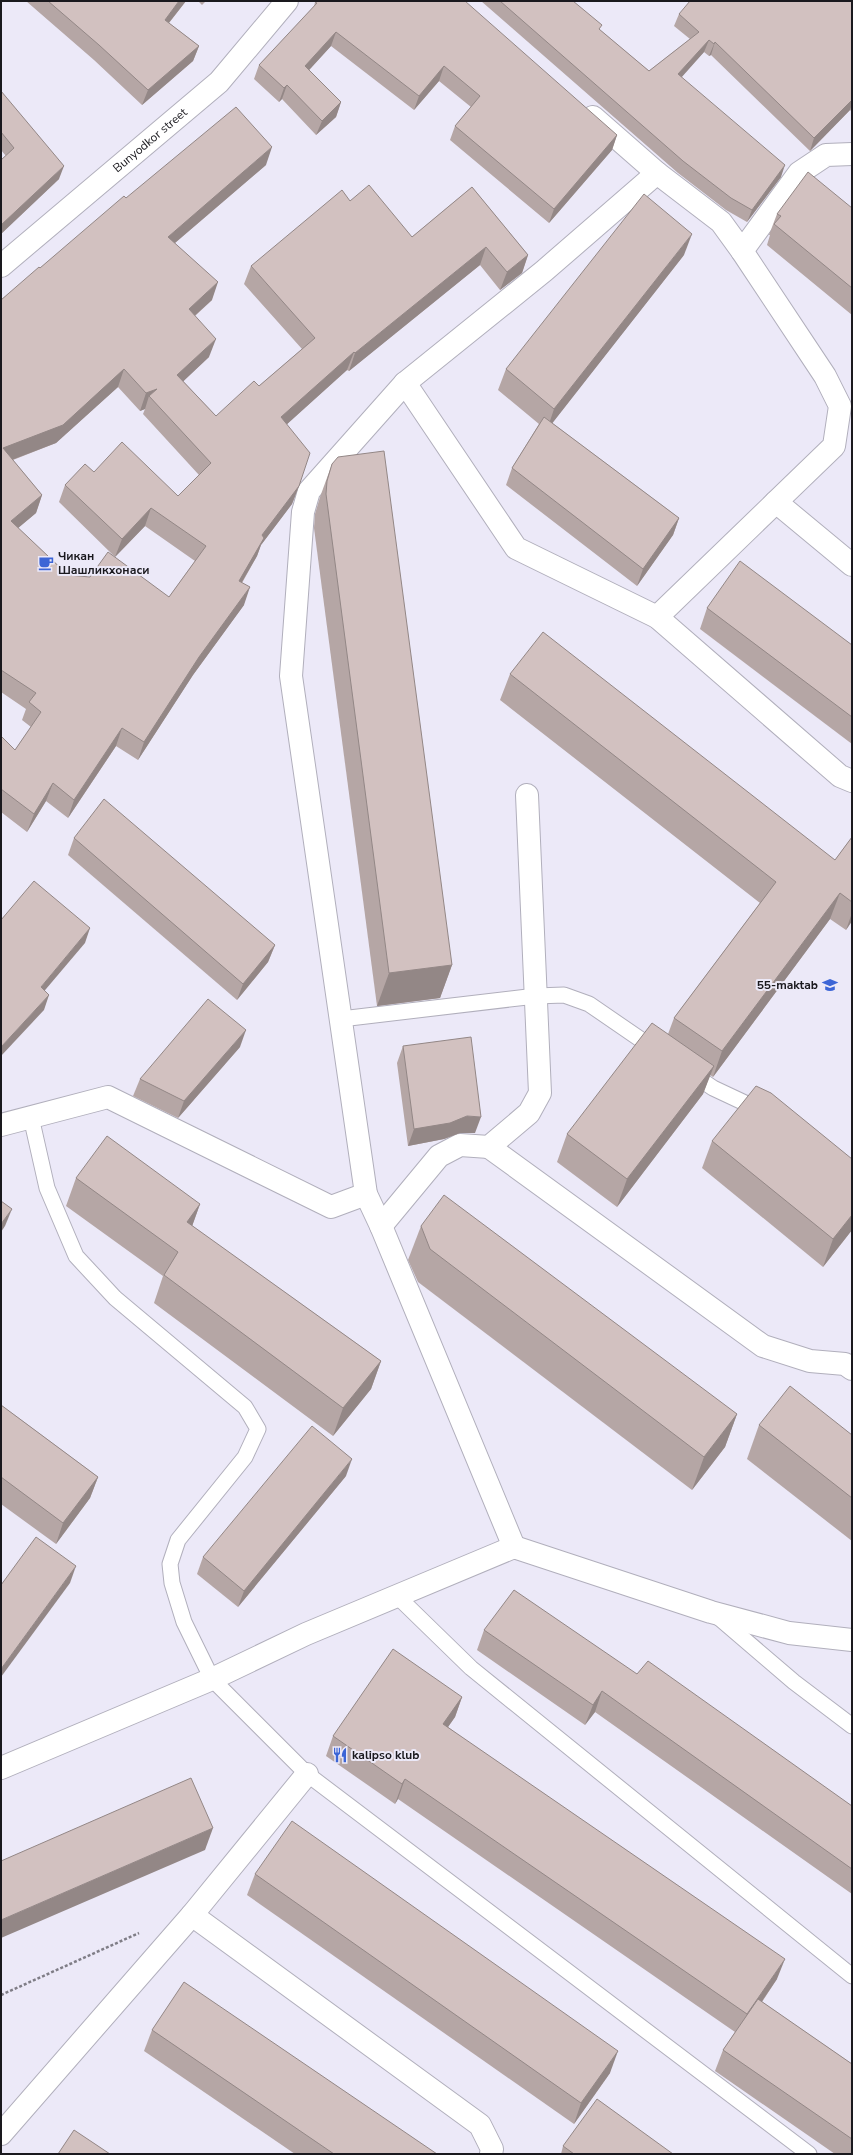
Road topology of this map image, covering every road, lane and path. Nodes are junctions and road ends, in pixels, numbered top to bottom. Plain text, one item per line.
1 (287, 1) edge
2 (580, 105) edge
3 (852, 154) edge
4 (657, 173) junction
5 (742, 251) junction
6 (1, 266) edge
7 (405, 383) junction
8 (776, 502) junction
9 (852, 565) edge
10 (657, 617) junction
11 (852, 781) edge
12 (527, 795) dead end
13 (536, 996) junction
14 (341, 1019) junction
15 (668, 1057) edge
16 (680, 1066) edge
17 (31, 1117) junction
18 (776, 1118) edge
19 (1, 1125) edge
20 (489, 1147) junction
21 (366, 1194) junction
22 (381, 1226) junction
23 (852, 1369) edge
24 (514, 1548) junction
25 (397, 1596) junction
26 (712, 1612) junction
27 (852, 1640) edge
28 (212, 1679) junction
29 (852, 1726) edge
30 (1, 1768) edge
31 (307, 1774) junction
32 (192, 1915) junction
33 (143, 1931) dead end
34 (852, 1976) edge
35 (1, 1995) edge
36 (1, 2134) edge
37 (491, 2154) edge
38 (809, 2154) edge

1 - 6 street, Bunyodkor street
2 - 4 street
3 - 5 street
4 - 5 street
4 - 7 street
5 - 8 street
7 - 10 street
7 - 14 street
8 - 9 street
8 - 10 street
10 - 11 street
12 - 13 street
13 - 14 lane
13 - 15 lane
13 - 20 street
14 - 21 street
16 - 18 lane
17 - 19 street
17 - 21 street
17 - 28 lane
20 - 22 street
20 - 23 street
21 - 22 street
22 - 24 street
24 - 25 street
24 - 26 street
25 - 28 street
25 - 34 lane
26 - 27 street
26 - 29 lane
28 - 30 street
28 - 31 lane
31 - 32 street
31 - 38 lane
32 - 36 street
32 - 37 street
33 - 35 path

